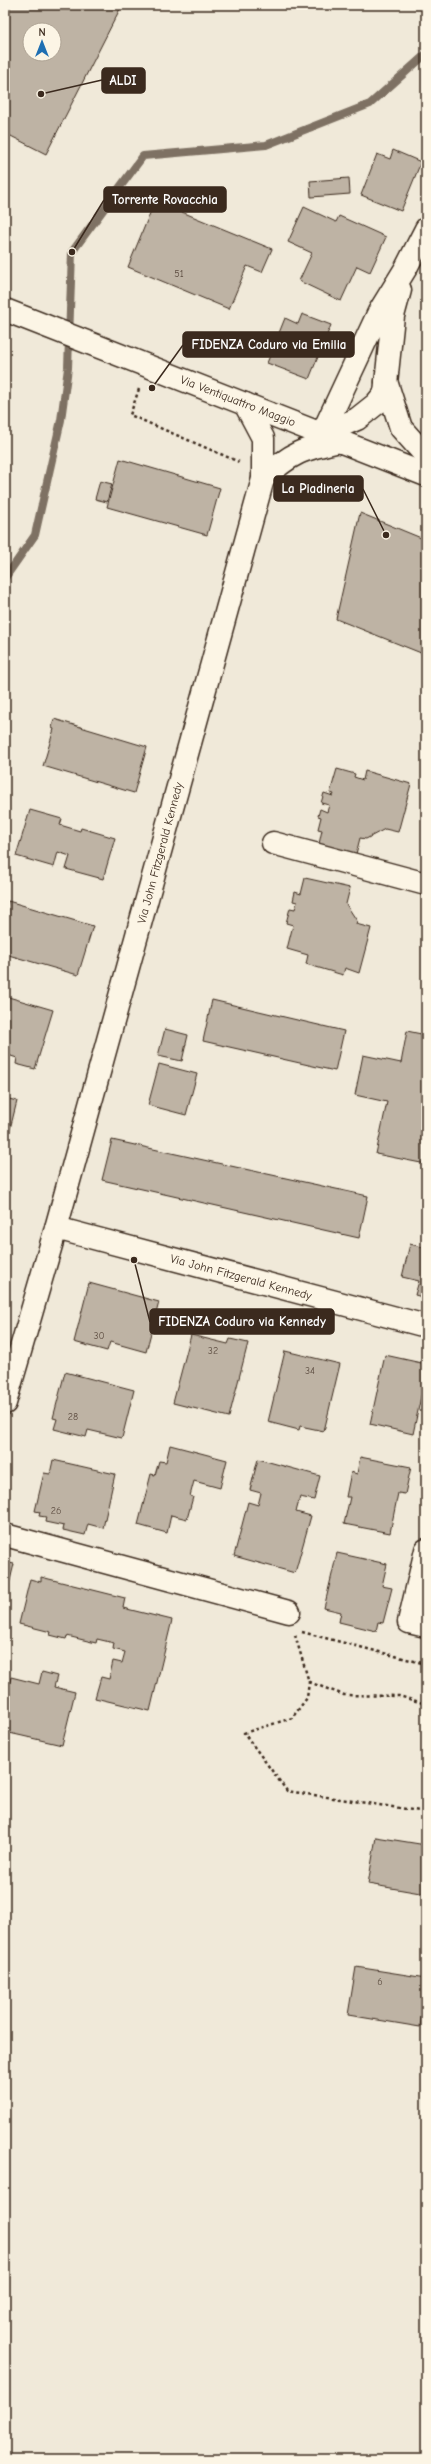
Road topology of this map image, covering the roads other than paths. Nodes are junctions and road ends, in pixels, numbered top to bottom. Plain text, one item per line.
1 (426, 230) edge
2 (406, 268) junction
3 (5, 310) edge
4 (386, 381) junction
5 (245, 404) junction
6 (331, 438) junction
7 (426, 456) edge
8 (426, 475) edge
9 (263, 479) junction
10 (273, 843) dead end
11 (426, 884) edge
12 (56, 1228) junction
13 (426, 1326) edge
14 (5, 1403) edge
15 (5, 1535) edge
16 (426, 1550) edge
17 (289, 1612) dead end
18 (426, 1626) edge

1 - 2 street
2 - 4 street
2 - 6 street
3 - 5 street, Via Ventiquattro Maggio
4 - 6 street
4 - 7 street
5 - 6 street, Via Ventiquattro Maggio
5 - 9 street, Via John Fitzgerald Kennedy
6 - 8 street, Via Ventiquattro Maggio
6 - 9 street
9 - 12 street, Via John Fitzgerald Kennedy
10 - 11 street
12 - 13 street, Via John Fitzgerald Kennedy
12 - 14 street, Via John Fitzgerald Kennedy
15 - 17 street
16 - 18 street

